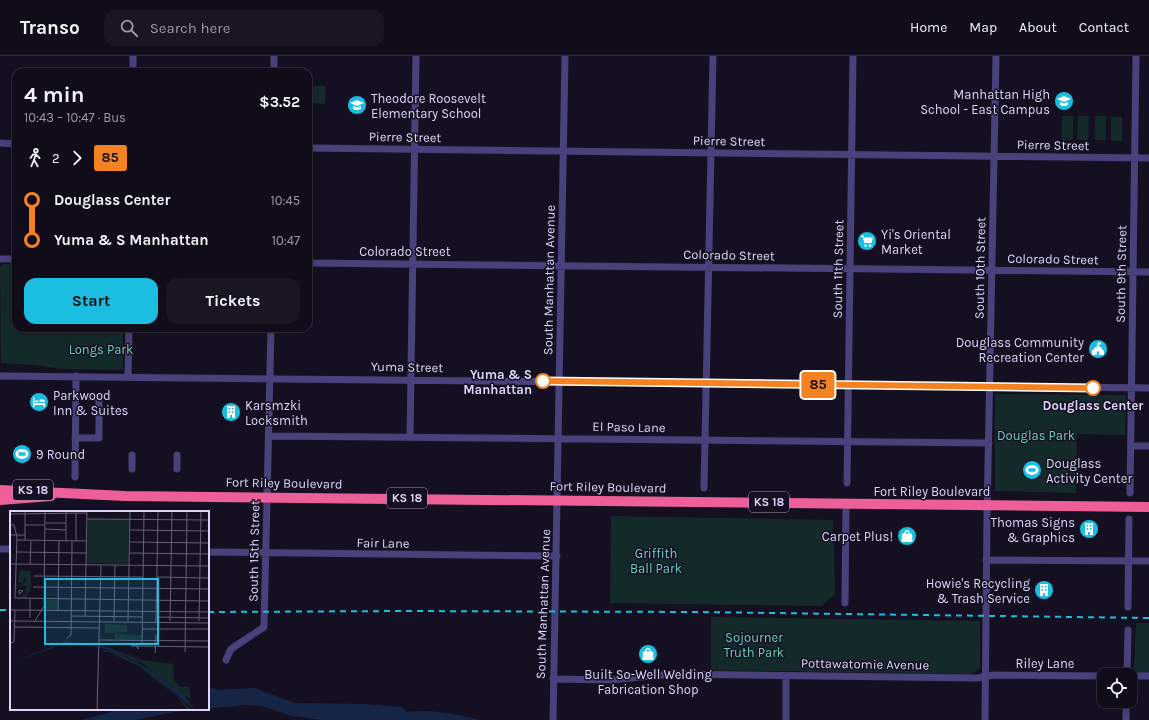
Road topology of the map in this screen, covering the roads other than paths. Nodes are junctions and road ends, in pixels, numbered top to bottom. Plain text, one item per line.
1 (133, 56) edge
2 (274, 56) edge
3 (416, 56) edge
4 (565, 56) edge
5 (713, 56) edge
6 (853, 56) edge
7 (996, 56) edge
8 (1136, 56) edge
9 (133, 68) edge
10 (274, 68) edge
11 (0, 143) edge
12 (12, 144) edge
13 (312, 148) edge
14 (415, 149) junction
15 (563, 151) junction
16 (710, 152) junction
17 (852, 154) junction
18 (994, 156) junction
19 (1135, 158) junction
20 (1149, 158) edge
21 (0, 259) edge
22 (12, 260) edge
23 (312, 263) edge
24 (413, 264) junction
25 (562, 264) junction
26 (709, 267) junction
27 (850, 269) junction
28 (992, 270) junction
29 (1132, 272) junction
30 (1149, 272) edge
31 (129, 332) edge
32 (271, 332) edge
33 (0, 376) edge
34 (76, 376) junction
35 (128, 376) junction
36 (270, 378) junction
37 (411, 380) junction
38 (560, 381) junction
39 (707, 382) junction
40 (849, 385) junction
41 (989, 386) junction
42 (1131, 388) junction
43 (1149, 388) edge
44 (76, 397) junction
45 (269, 436) junction
46 (75, 438) junction
47 (410, 438) junction
48 (559, 439) junction
49 (706, 440) junction
50 (848, 441) junction
51 (988, 443) junction
52 (1131, 446) junction
53 (1149, 446) edge
54 (132, 455) dead end
55 (177, 455) dead end
56 (132, 469) dead end
57 (177, 470) dead end
58 (75, 477) dead end
59 (847, 483) dead end
60 (704, 488) dead end
61 (0, 490) edge
62 (1130, 493) dead end
63 (66, 494) junction
64 (268, 496) junction
65 (558, 499) junction
66 (0, 500) edge
67 (846, 504) junction
68 (987, 505) junction
69 (1149, 507) edge
70 (1129, 519) dead end
71 (209, 552) edge
72 (267, 552) junction
73 (557, 556) junction
74 (986, 560) junction
75 (1128, 560) junction
76 (1149, 561) edge
77 (845, 603) dead end
78 (1128, 607) dead end
79 (1128, 630) dead end
80 (226, 660) dead end
81 (1127, 668) edge
82 (786, 676) junction
83 (986, 676) junction
84 (1097, 676) edge
85 (1137, 676) edge
86 (1149, 676) edge
87 (553, 679) junction
88 (1126, 708) edge
89 (553, 720) edge
90 (786, 720) edge
91 (985, 720) edge
92 (1126, 720) edge

1 - 9 street
2 - 10 street
3 - 14 street
4 - 15 street, South Manhattan Avenue
5 - 16 street
6 - 17 street, South 11th Street
7 - 18 street, South 10th Street
8 - 19 street, South 9th Street
11 - 12 street
13 - 14 street, Pierre Street
14 - 15 street, Pierre Street
14 - 24 street
15 - 16 street, Pierre Street
15 - 25 street, South Manhattan Avenue
16 - 17 street, Pierre Street
16 - 26 street
17 - 18 street, Pierre Street
17 - 27 street, South 11th Street
18 - 19 street, Pierre Street
18 - 28 street, South 10th Street
19 - 20 street, Pierre Street
19 - 29 street, South 9th Street
21 - 22 street
23 - 24 street, Colorado Street
24 - 25 street, Colorado Street
24 - 37 street
25 - 26 street, Colorado Street
25 - 38 street, South Manhattan Avenue
26 - 27 street, Colorado Street
26 - 39 street
27 - 28 street, Colorado Street
27 - 40 street, South 11th Street
28 - 29 street, Colorado Street
28 - 41 street, South 10th Street
29 - 30 street, Colorado Street
29 - 42 street, South 9th Street
31 - 35 street
32 - 36 street, South 15th Street
33 - 34 street, Yuma Street
34 - 35 street, Yuma Street
34 - 44 street
35 - 36 street, Yuma Street
36 - 37 street, Yuma Street
36 - 45 street, South 15th Street
37 - 38 street, Yuma Street
37 - 47 street
38 - 39 street, Yuma Street
38 - 48 street, South Manhattan Avenue
39 - 40 street, Yuma Street
39 - 49 street
40 - 41 street, Yuma Street
40 - 50 street, South 11th Street
41 - 42 street, Yuma Street
41 - 51 street, South 10th Street
42 - 43 street, Yuma Street
42 - 52 street, South 9th Street
44 - 46 street
44 - 46 street
45 - 47 street, El Paso Lane
45 - 64 street, South 15th Street
46 - 58 street
47 - 48 street, El Paso Lane
48 - 49 street, El Paso Lane
48 - 65 street, South Manhattan Avenue
49 - 50 street, El Paso Lane
49 - 60 street
50 - 51 street, El Paso Lane
50 - 59 street, South 11th Street
51 - 68 street, South 10th Street
52 - 53 street
52 - 62 street, South 9th Street
54 - 56 street
55 - 57 street
61 - 63 highway, Fort Riley Boulevard / KS 18
63 - 64 highway, Fort Riley Boulevard / KS 18
63 - 66 highway, Fort Riley Boulevard / KS 18
64 - 65 highway, Fort Riley Boulevard / KS 18
64 - 72 street, South 15th Street
65 - 67 highway, Fort Riley Boulevard / KS 18
65 - 73 street, South Manhattan Avenue
67 - 68 highway, Fort Riley Boulevard / KS 18
67 - 77 street
68 - 69 highway, Fort Riley Boulevard / KS 18
68 - 74 street, South 10th Street
70 - 75 street
71 - 72 street, Fair Lane
72 - 73 street, Fair Lane
72 - 80 street, South 15th Street
73 - 87 street, South Manhattan Avenue
74 - 75 street
74 - 83 street, South 10th Street
75 - 76 street
75 - 78 street
79 - 81 street
82 - 83 street, Pottawatomie Avenue
82 - 87 street, Pottawatomie Avenue
82 - 90 street
83 - 84 street, Riley Lane
83 - 91 street, South 10th Street
85 - 86 street
87 - 89 street, South Manhattan Avenue
88 - 92 street

